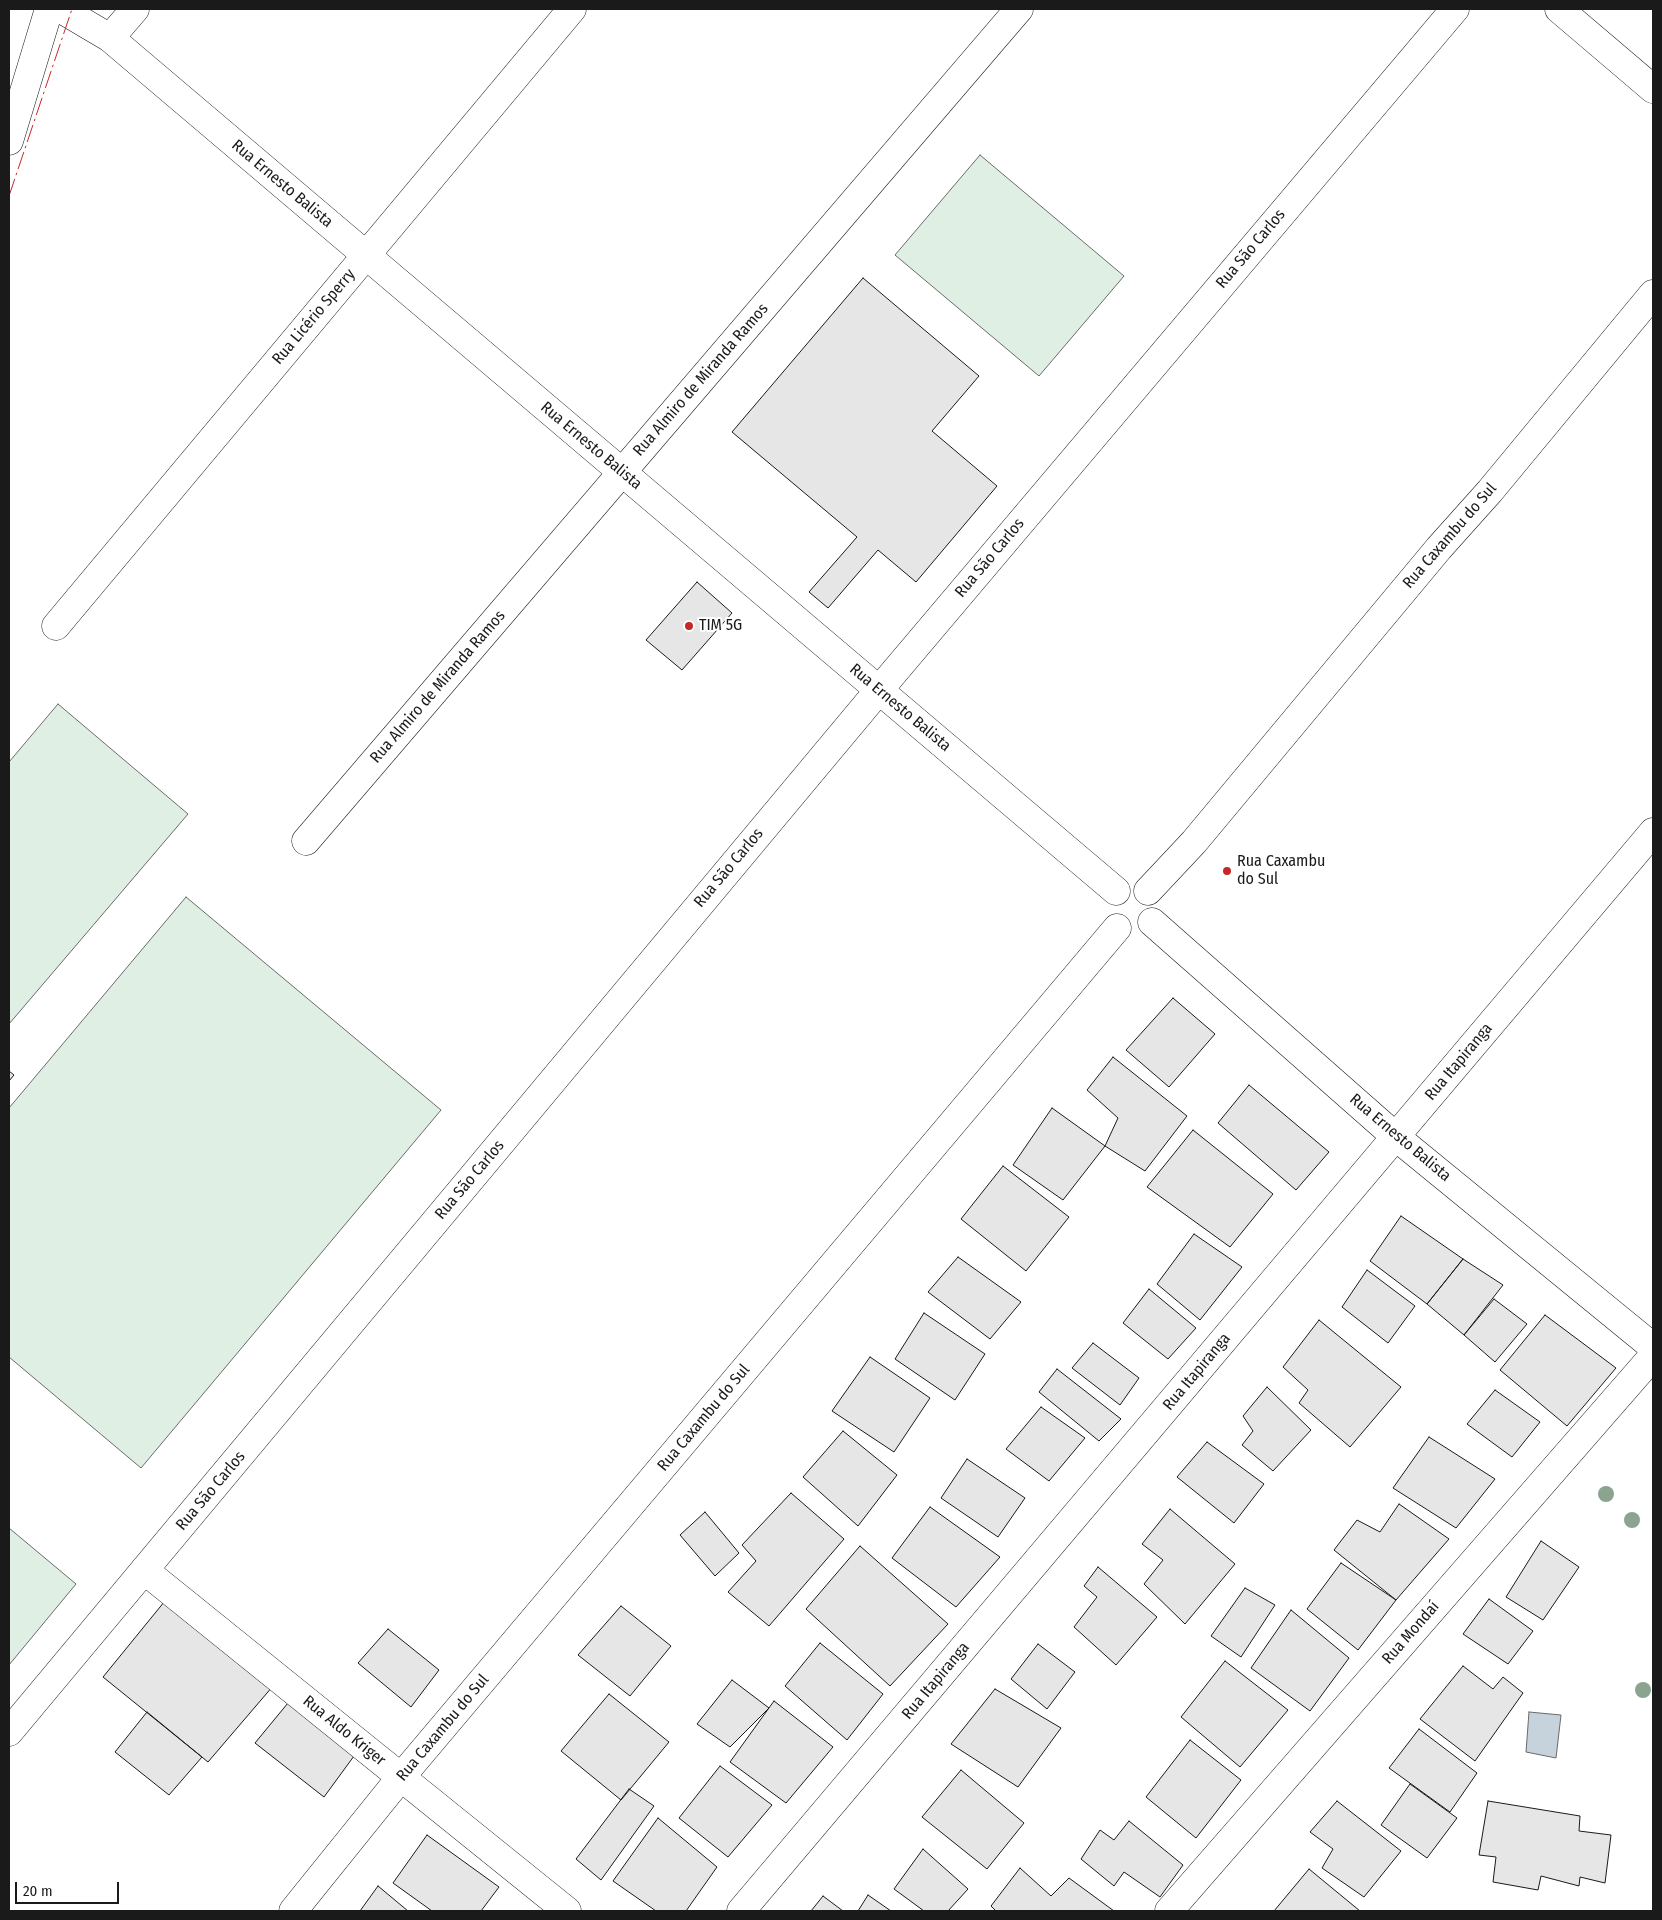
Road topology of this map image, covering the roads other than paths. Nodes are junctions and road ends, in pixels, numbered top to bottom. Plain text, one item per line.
1 (49, 9) edge
2 (61, 9) edge
3 (134, 9) edge
4 (572, 9) edge
5 (1019, 9) edge
6 (1455, 9) edge
7 (1559, 9) edge
8 (110, 38) junction
9 (1653, 88) edge
10 (9, 141) edge
11 (366, 255) junction
12 (1653, 294) edge
13 (622, 472) junction
14 (56, 626) dead end
15 (878, 690) junction
16 (1653, 832) edge
17 (306, 842) dead end
18 (1116, 891) junction
19 (1148, 891) junction
20 (1152, 922) junction
21 (1118, 928) junction
22 (1396, 1136) junction
23 (1653, 1348) edge
24 (1653, 1356) edge
25 (144, 1570) junction
26 (9, 1732) edge
27 (401, 1777) junction
28 (292, 1911) edge
29 (567, 1911) edge
30 (741, 1911) edge
31 (1169, 1911) edge

1 - 10 main road
2 - 8 main road, Rua Ernesto Balista
3 - 8 main road
4 - 11 main road, Rua Licério Sperry
5 - 13 main road, Rua Almiro de Miranda Ramos
6 - 15 main road, Rua São Carlos
7 - 9 main road
8 - 11 main road, Rua Ernesto Balista
11 - 13 main road, Rua Ernesto Balista
11 - 14 main road, Rua Licério Sperry
12 - 19 main road, Rua Caxambu do Sul
13 - 15 main road, Rua Ernesto Balista
13 - 17 main road, Rua Almiro de Miranda Ramos
15 - 18 main road, Rua Ernesto Balista
15 - 25 main road, Rua São Carlos
16 - 22 main road, Rua Itapiranga
18 - 19 main road
18 - 21 main road
19 - 20 main road
20 - 21 main road
20 - 22 main road, Rua Ernesto Balista
21 - 27 main road, Rua Caxambu do Sul
22 - 23 main road, Rua Ernesto Balista
22 - 30 main road, Rua Itapiranga
24 - 31 main road, Rua Mondaí
25 - 26 main road, Rua São Carlos
25 - 27 main road, Rua Aldo Kriger
27 - 28 main road, Rua Caxambu do Sul
27 - 29 main road, Rua Aldo Kriger

